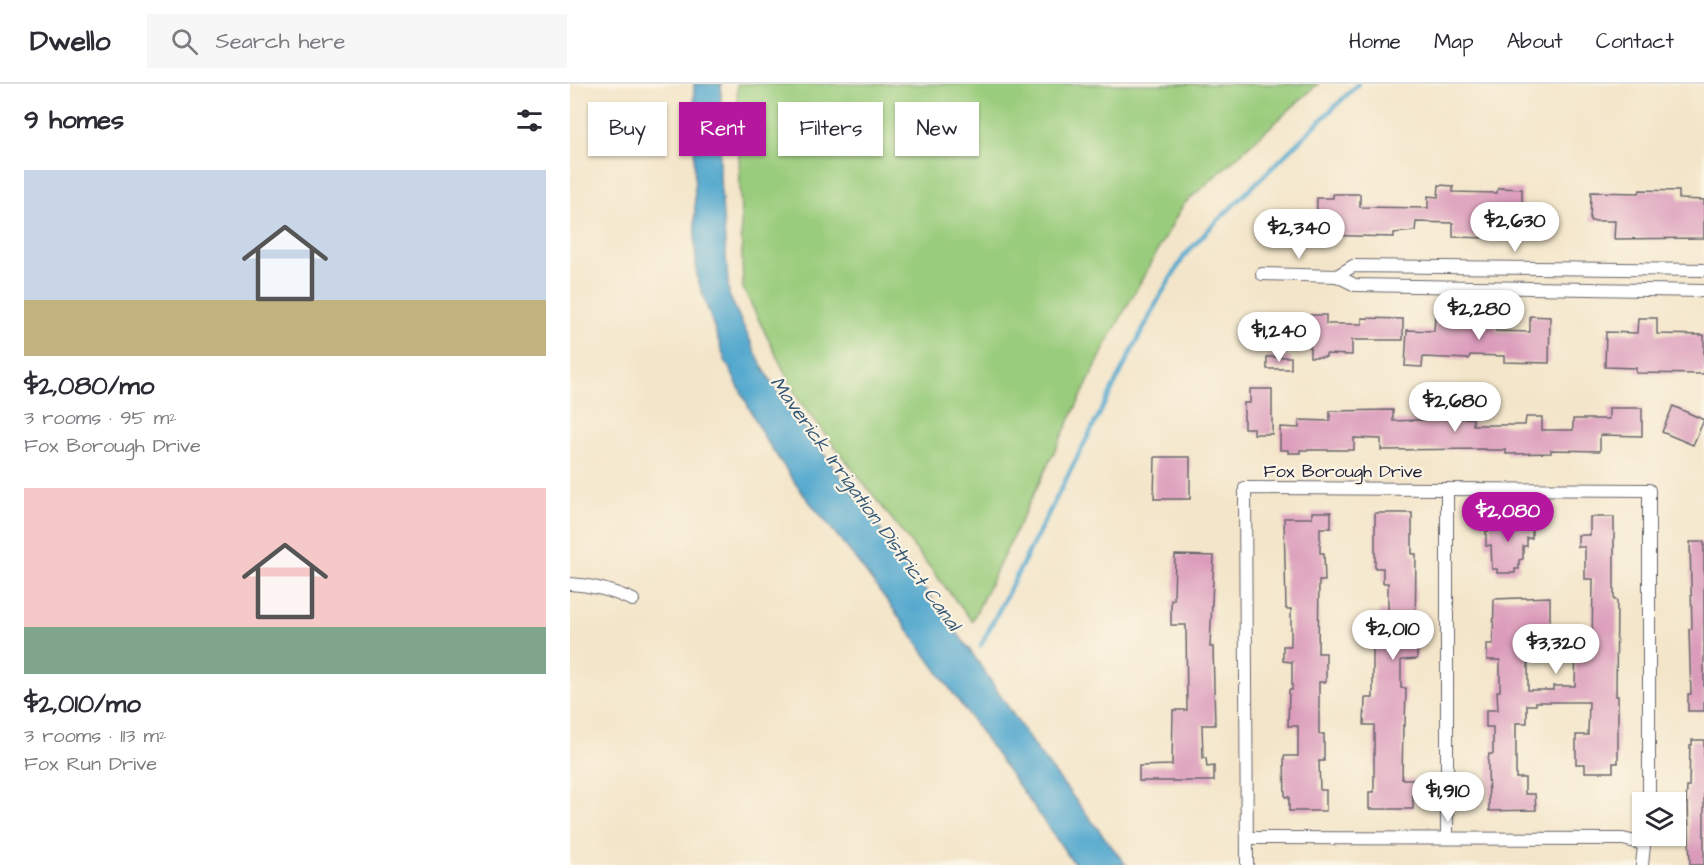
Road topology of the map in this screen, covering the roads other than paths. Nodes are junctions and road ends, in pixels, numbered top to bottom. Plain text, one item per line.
1 (1439, 266) junction
2 (1524, 268) junction
3 (1601, 269) junction
4 (1684, 270) junction
5 (1704, 270) edge
6 (1262, 274) dead end
7 (1337, 276) junction
8 (1439, 287) junction
9 (1523, 288) junction
10 (1601, 289) junction
11 (1683, 291) junction
12 (1704, 291) edge
13 (1447, 489) junction
14 (570, 584) edge
15 (633, 600) dead end
16 (1649, 792) edge
17 (1247, 838) junction
18 (1447, 838) junction
19 (1632, 839) edge
20 (1644, 846) edge
21 (1247, 865) edge
22 (1642, 865) edge

1 - 2 street
1 - 7 street
1 - 8 street
2 - 3 street
2 - 9 street
3 - 4 street
3 - 10 street
4 - 5 street
4 - 11 street
6 - 7 street
7 - 8 street
8 - 9 street
9 - 10 street
10 - 11 street
11 - 12 street
13 - 16 street, Fox Borough Drive
13 - 17 street, Fox Borough Drive
13 - 18 street
14 - 15 street
17 - 18 street
17 - 21 street, Fox Borough Drive
18 - 19 street
20 - 22 street

